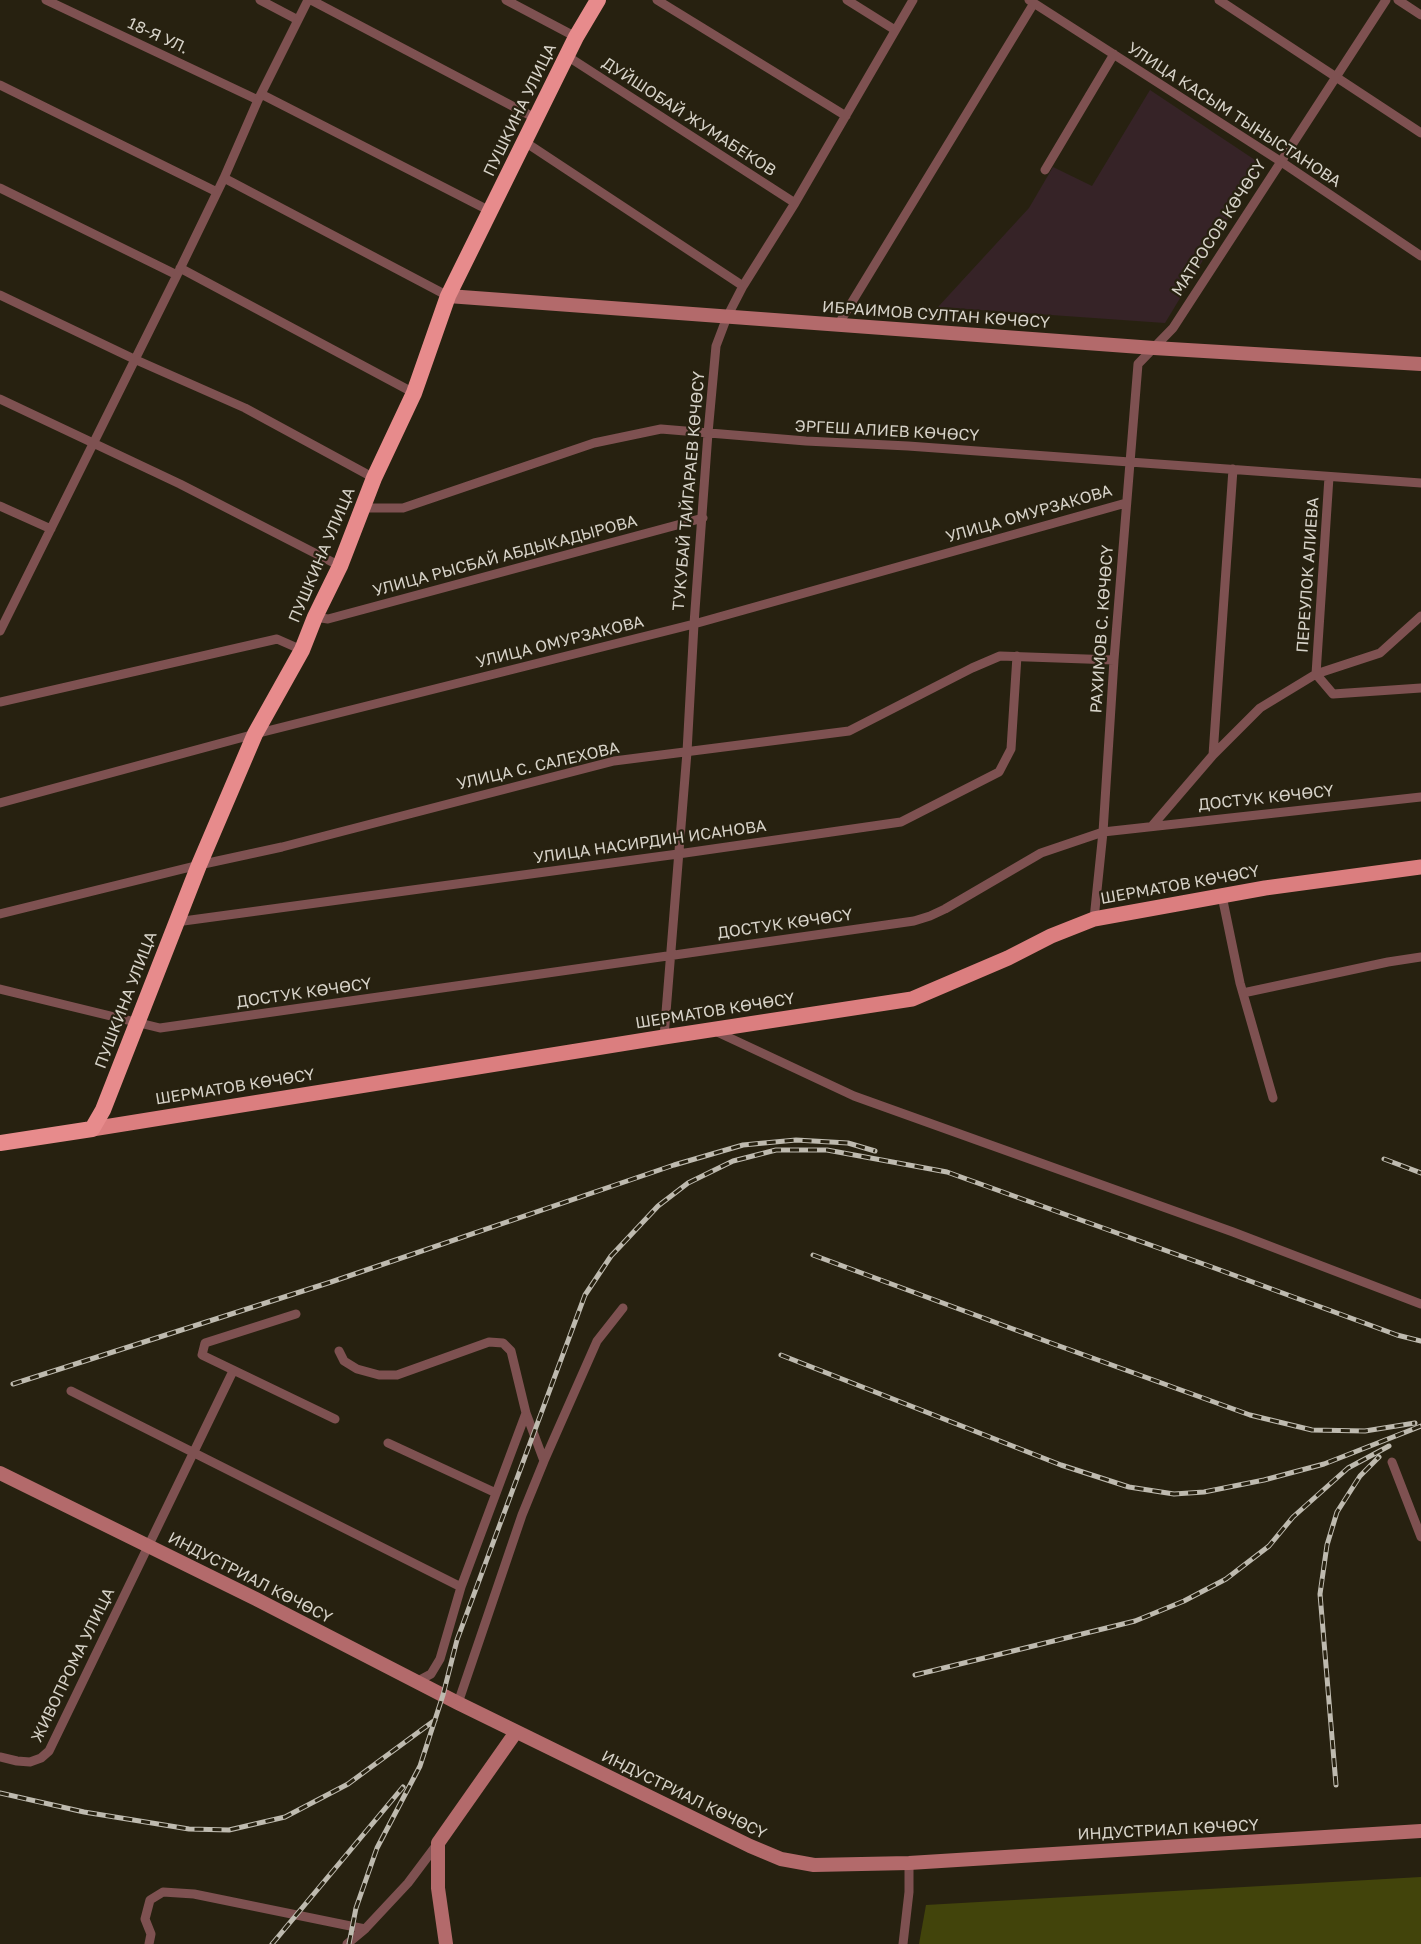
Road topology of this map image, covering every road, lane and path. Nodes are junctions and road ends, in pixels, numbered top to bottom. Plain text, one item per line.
1 (46, 0) edge
2 (260, 0) edge
3 (310, 0) edge
4 (506, 0) edge
5 (598, 0) edge
6 (657, 0) edge
7 (847, 0) edge
8 (913, 0) edge
9 (1220, 0) edge
10 (1386, 0) edge
11 (1398, 0) edge
12 (1031, 2) edge
13 (1421, 15) edge
14 (298, 20) junction
15 (895, 30) junction
16 (576, 37) junction
17 (1114, 54) junction
18 (567, 56) junction
19 (1336, 76) junction
20 (0, 85) edge
21 (259, 97) junction
22 (846, 116) junction
23 (537, 119) junction
24 (1421, 133) edge
25 (525, 142) junction
26 (1280, 161) junction
27 (1046, 170) dead end
28 (224, 178) junction
29 (0, 188) edge
30 (217, 192) junction
31 (795, 203) junction
32 (490, 211) junction
33 (1421, 256) edge
34 (179, 272) junction
35 (743, 286) junction
36 (0, 295) edge
37 (448, 296) junction
38 (727, 317) junction
39 (838, 325) junction
40 (1154, 348) junction
41 (134, 359) junction
42 (1421, 364) edge
43 (414, 393) junction
44 (0, 399) edge
45 (708, 433) junction
46 (93, 442) junction
47 (1130, 462) junction
48 (1233, 469) junction
49 (1329, 477) junction
50 (374, 478) junction
51 (1421, 483) edge
52 (1126, 503) junction
53 (0, 506) edge
54 (362, 508) junction
55 (703, 518) junction
56 (51, 529) junction
57 (340, 566) junction
58 (4, 610) edge
59 (1421, 616) edge
60 (315, 617) junction
61 (694, 624) junction
62 (0, 631) edge
63 (302, 650) junction
64 (1017, 656) junction
65 (1114, 660) junction
66 (1316, 674) junction
67 (1421, 688) edge
68 (0, 702) edge
69 (255, 735) junction
70 (687, 752) junction
71 (1213, 755) junction
72 (1421, 797) edge
73 (0, 803) edge
74 (1152, 826) junction
75 (1103, 832) junction
76 (678, 854) junction
77 (199, 865) junction
78 (1421, 867) edge
79 (1222, 896) junction
80 (0, 914) edge
81 (1094, 919) junction
82 (175, 922) junction
83 (669, 956) junction
84 (1421, 957) edge
85 (0, 989) edge
86 (1243, 993) junction
87 (136, 1023) junction
88 (713, 1030) junction
89 (664, 1037) junction
90 (1273, 1098) dead end
91 (92, 1129) junction
92 (0, 1143) edge
93 (1421, 1304) edge
94 (623, 1308) dead end
95 (296, 1314) dead end
96 (339, 1351) dead end
97 (233, 1371) junction
98 (70, 1391) dead end
99 (526, 1413) junction
100 (335, 1419) dead end
101 (388, 1443) dead end
102 (193, 1452) junction
103 (544, 1461) junction
104 (1392, 1462) dead end
105 (0, 1473) edge
106 (496, 1493) junction
107 (1421, 1537) edge
108 (148, 1545) junction
109 (461, 1587) junction
110 (416, 1682) junction
111 (458, 1703) junction
112 (516, 1732) junction
113 (0, 1757) edge
114 (1421, 1831) edge
115 (438, 1843) junction
116 (909, 1863) junction
117 (365, 1929) junction
118 (149, 1944) edge
119 (347, 1944) edge
120 (446, 1944) edge
121 (903, 1944) edge

1 - 21 street, 18-Я УЛ.
2 - 14 street
3 - 14 street
3 - 23 street
4 - 16 street
5 - 16 highway, ПУШКИНА УЛИЦА
6 - 22 street
7 - 15 street
8 - 15 street, ТУКУБАЙ ТАЙГАРАЕВ КӨЧӨСҮ
9 - 19 street
10 - 19 street, МАТРОСОВ КӨЧӨСҮ
11 - 13 street
12 - 17 street, УЛИЦА КАСЫМ ТЫНЫСТАНОВА
12 - 39 street
14 - 21 street
15 - 22 street, ТУКУБАЙ ТАЙГАРАЕВ КӨЧӨСҮ
16 - 18 highway, ПУШКИНА УЛИЦА
17 - 26 street, УЛИЦА КАСЫМ ТЫНЫСТАНОВА
17 - 27 street
18 - 23 highway, ПУШКИНА УЛИЦА
18 - 31 street, ДУЙШОБАЙ ЖУМАБЕКОВ
19 - 24 street
19 - 26 street, МАТРОСОВ КӨЧӨСҮ
20 - 30 street
21 - 28 street
21 - 32 street, 18-Я УЛ.
22 - 31 street, ТУКУБАЙ ТАЙГАРАЕВ КӨЧӨСҮ
23 - 25 highway, ПУШКИНА УЛИЦА
25 - 32 highway, ПУШКИНА УЛИЦА
25 - 35 street
26 - 33 street, УЛИЦА КАСЫМ ТЫНЫСТАНОВА
26 - 40 street, МАТРОСОВ КӨЧӨСҮ
28 - 30 street
28 - 37 street
29 - 34 street
30 - 34 street
31 - 35 street, ТУКУБАЙ ТАЙГАРАЕВ КӨЧӨСҮ
32 - 37 highway, ПУШКИНА УЛИЦА
34 - 41 street
34 - 43 street
35 - 38 street, ТУКУБАЙ ТАЙГАРАЕВ КӨЧӨСҮ
36 - 41 street
37 - 38 main road, ИБРАИМОВ СУЛТАН КӨЧӨСҮ
37 - 43 highway, ПУШКИНА УЛИЦА
38 - 39 main road, ИБРАИМОВ СУЛТАН КӨЧӨСҮ
38 - 45 street, ТУКУБАЙ ТАЙГАРАЕВ КӨЧӨСҮ
39 - 40 main road, ИБРАИМОВ СУЛТАН КӨЧӨСҮ
40 - 42 main road, ИБРАИМОВ СУЛТАН КӨЧӨСҮ
40 - 47 street, РАХИМОВ С. КӨЧӨСҮ
41 - 46 street
41 - 50 street
43 - 50 highway, ПУШКИНА УЛИЦА
44 - 46 street
45 - 47 street, ЭРГЕШ АЛИЕВ КӨЧӨСҮ
45 - 54 street, ЭРГЕШ АЛИЕВ КӨЧӨСҮ
45 - 55 street, ТУКУБАЙ ТАЙГАРАЕВ КӨЧӨСҮ
46 - 56 street
46 - 57 street
47 - 48 street, ЭРГЕШ АЛИЕВ КӨЧӨСҮ
47 - 52 street, РАХИМОВ С. КӨЧӨСҮ
48 - 49 street, ЭРГЕШ АЛИЕВ КӨЧӨСҮ
48 - 71 street
49 - 51 street, ЭРГЕШ АЛИЕВ КӨЧӨСҮ
49 - 66 street, ПЕРЕУЛОК АЛИЕВА
50 - 54 highway, ПУШКИНА УЛИЦА
52 - 61 street, УЛИЦА ОМУРЗАКОВА
52 - 65 street, РАХИМОВ С. КӨЧӨСҮ
53 - 56 street
54 - 57 highway, ПУШКИНА УЛИЦА
55 - 60 street, УЛИЦА РЫСБАЙ АБДЫКАДЫРОВА
55 - 61 street, ТУКУБАЙ ТАЙГАРАЕВ КӨЧӨСҮ
56 - 58 street
57 - 60 highway, ПУШКИНА УЛИЦА
58 - 62 street
59 - 66 street
60 - 63 highway, ПУШКИНА УЛИЦА
61 - 69 street, УЛИЦА ОМУРЗАКОВА
61 - 70 street, ТУКУБАЙ ТАЙГАРАЕВ КӨЧӨСҮ
63 - 68 street
63 - 69 highway, ПУШКИНА УЛИЦА
64 - 65 street, УЛИЦА С. САЛЕХОВА
64 - 70 street, УЛИЦА С. САЛЕХОВА
64 - 76 street, УЛИЦА НАСИРДИН ИСАНОВА
65 - 75 street, РАХИМОВ С. КӨЧӨСҮ
66 - 67 street
66 - 71 street
69 - 73 street, УЛИЦА ОМУРЗАКОВА
69 - 77 highway, ПУШКИНА УЛИЦА
70 - 76 street, ТУКУБАЙ ТАЙГАРАЕВ КӨЧӨСҮ
70 - 77 street, УЛИЦА С. САЛЕХОВА
71 - 74 street
72 - 74 street, ДОСТУК КӨЧӨСҮ
74 - 75 street, ДОСТУК КӨЧӨСҮ
75 - 81 street, РАХИМОВ С. КӨЧӨСҮ
75 - 83 street, ДОСТУК КӨЧӨСҮ
76 - 82 street, УЛИЦА НАСИРДИН ИСАНОВА
76 - 83 street, ТУКУБАЙ ТАЙГАРАЕВ КӨЧӨСҮ
77 - 80 street, УЛИЦА С. САЛЕХОВА
77 - 82 highway, ПУШКИНА УЛИЦА
78 - 79 main road, ШЕРМАТОВ КӨЧӨСҮ
79 - 81 main road, ШЕРМАТОВ КӨЧӨСҮ
79 - 86 street
81 - 88 main road, ШЕРМАТОВ КӨЧӨСҮ
82 - 87 highway, ПУШКИНА УЛИЦА
83 - 87 street, ДОСТУК КӨЧӨСҮ
83 - 89 street, ТУКУБАЙ ТАЙГАРАЕВ КӨЧӨСҮ
84 - 86 street
85 - 87 street, ДОСТУК КӨЧӨСҮ
86 - 90 street
87 - 91 highway, ПУШКИНА УЛИЦА
88 - 89 main road, ШЕРМАТОВ КӨЧӨСҮ
88 - 93 street
89 - 91 main road, ШЕРМАТОВ КӨЧӨСҮ
91 - 92 highway, ШЕРМАТОВ КӨЧӨСҮ
94 - 103 street
95 - 97 street
96 - 99 street
97 - 100 street
97 - 102 street, ЖИВОПРОМА УЛИЦА
98 - 102 street
99 - 103 street
99 - 106 street
101 - 106 street
102 - 108 street, ЖИВОПРОМА УЛИЦА
102 - 109 street
103 - 111 street
104 - 107 street
105 - 108 main road, ИНДУСТРИАЛ КӨЧӨСҮ
106 - 109 street
108 - 110 main road, ИНДУСТРИАЛ КӨЧӨСҮ
108 - 113 street, ЖИВОПРОМА УЛИЦА
109 - 110 street
110 - 111 main road, ИНДУСТРИАЛ КӨЧӨСҮ
111 - 112 main road, ИНДУСТРИАЛ КӨЧӨСҮ
112 - 115 main road
112 - 116 main road, ИНДУСТРИАЛ КӨЧӨСҮ
114 - 116 main road, ИНДУСТРИАЛ КӨЧӨСҮ
115 - 117 street
115 - 120 main road
116 - 121 street
117 - 118 street
117 - 119 street

